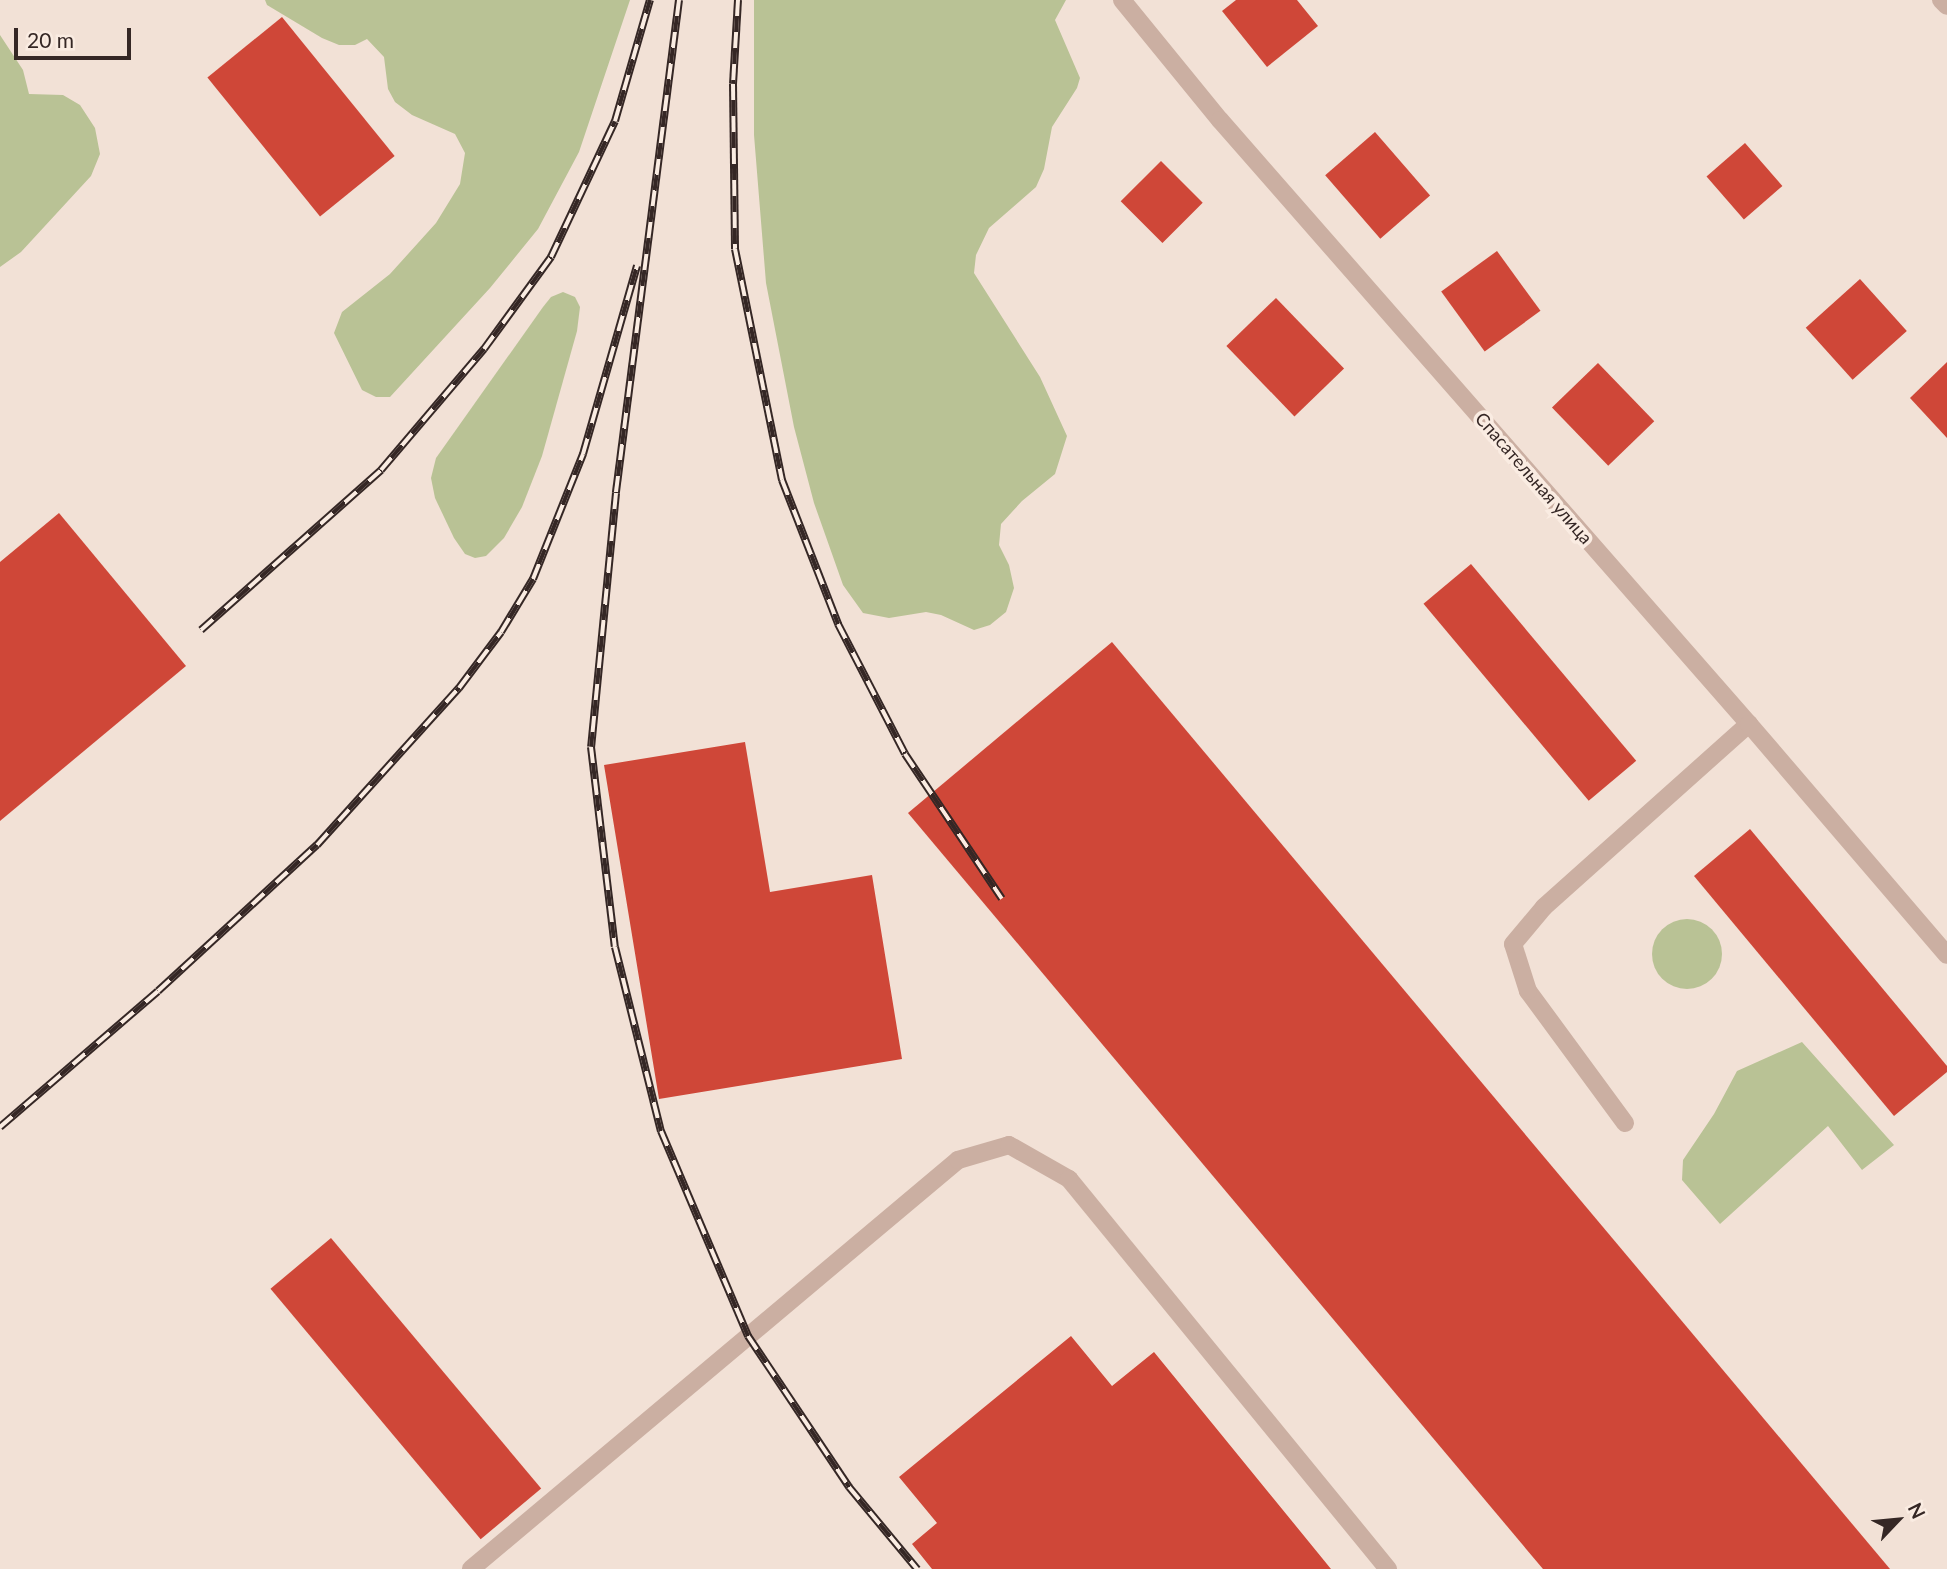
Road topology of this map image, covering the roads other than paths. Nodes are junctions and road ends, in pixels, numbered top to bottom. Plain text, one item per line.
1 (1122, 0) edge
2 (1941, 0) edge
3 (1947, 6) edge
4 (1749, 724) junction
5 (1947, 955) edge
6 (1625, 1123) dead end
7 (471, 1569) edge
8 (1388, 1569) edge

1 - 4 street, Спасательная улица
2 - 3 street
4 - 5 street, Спасательная улица
4 - 6 street
7 - 8 street

